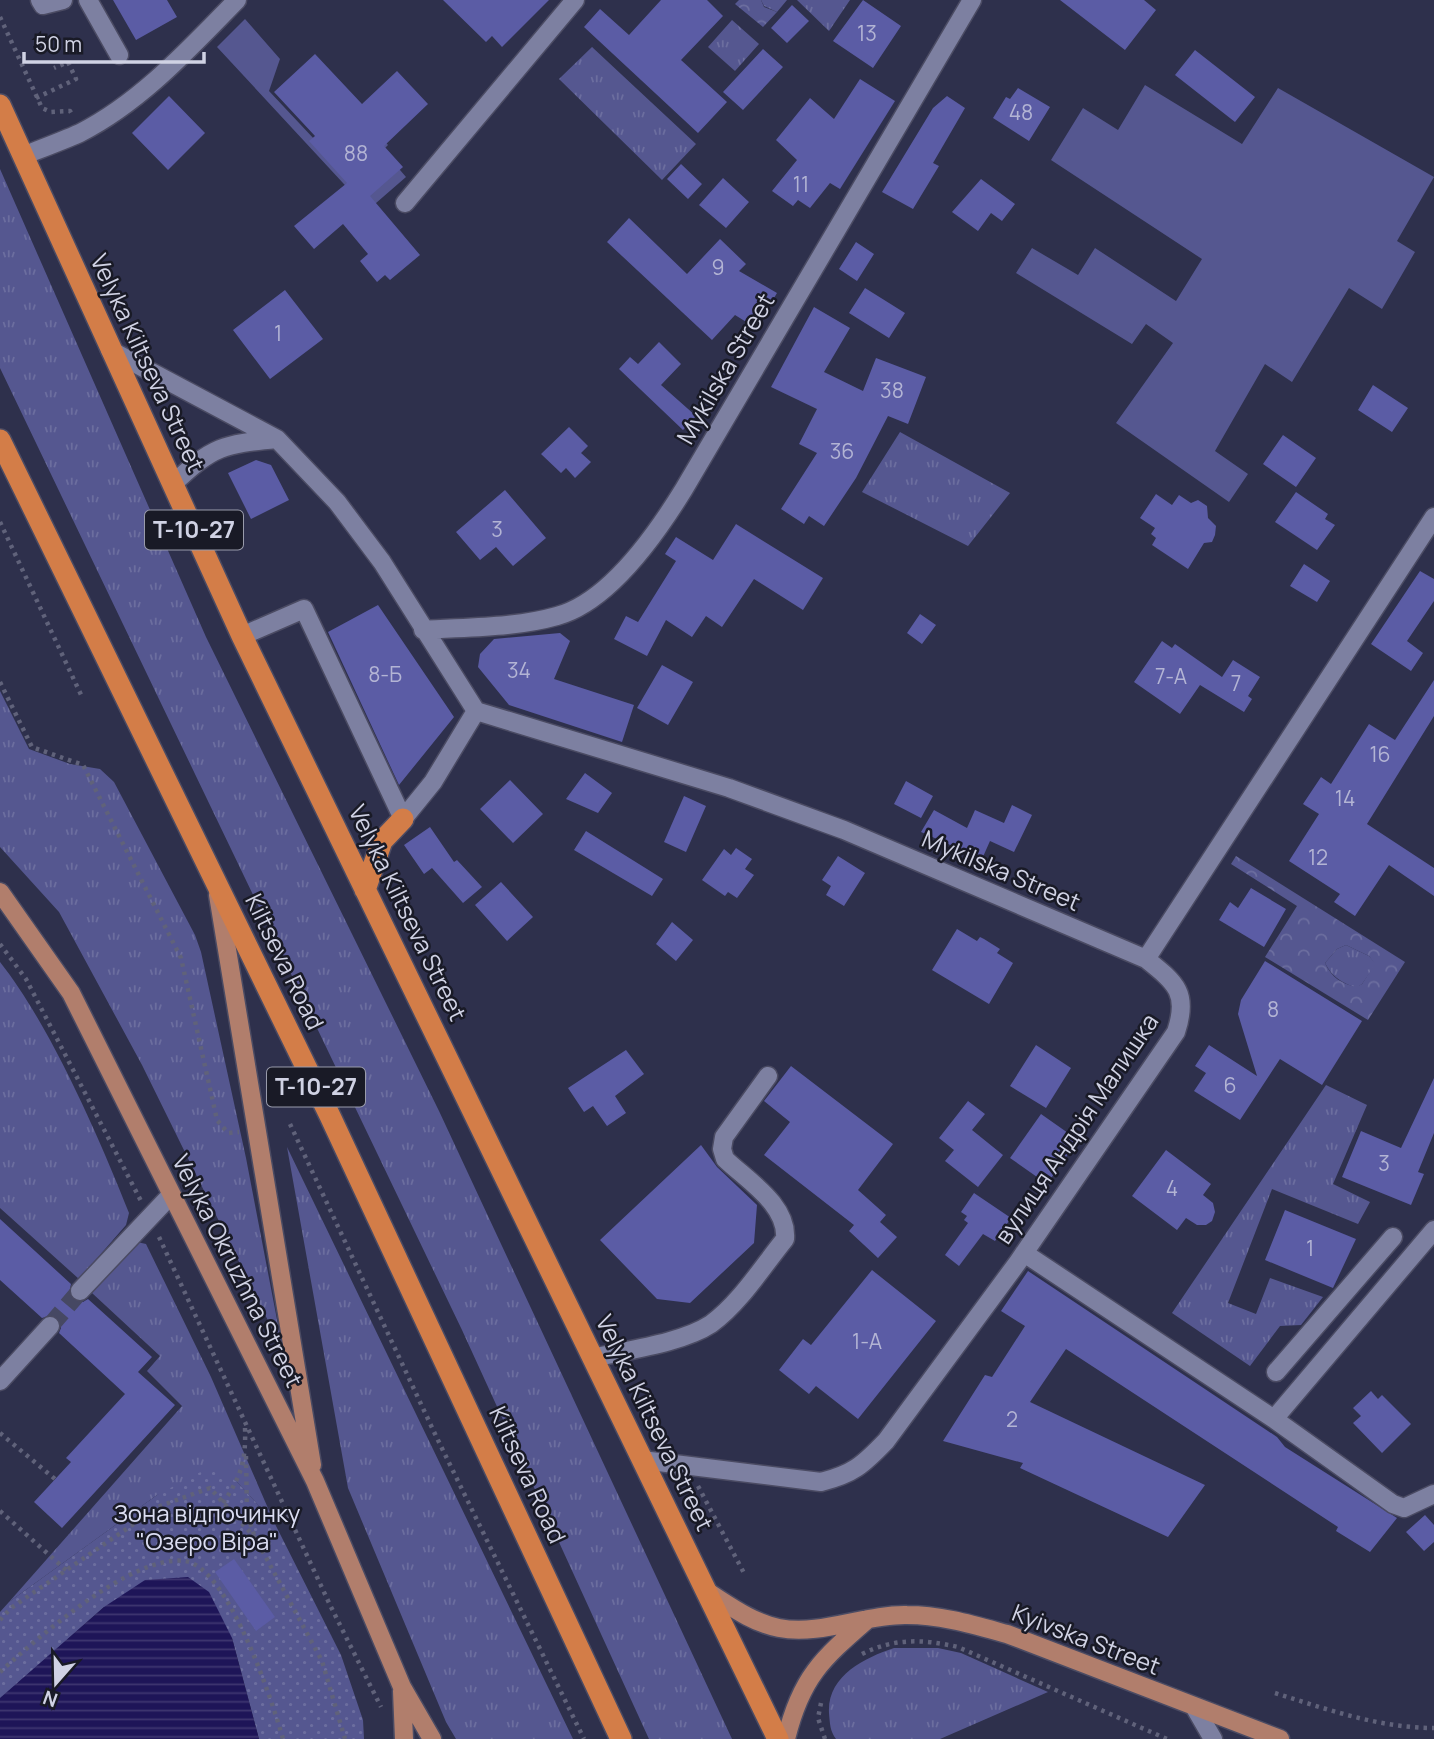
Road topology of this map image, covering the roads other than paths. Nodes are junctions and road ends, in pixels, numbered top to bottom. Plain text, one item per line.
1 (40, 0) edge
2 (63, 0) edge
3 (88, 0) edge
4 (237, 0) edge
5 (575, 0) edge
6 (972, 0) edge
7 (119, 55) dead end
8 (0, 105) edge
9 (25, 155) junction
10 (405, 203) dead end
11 (110, 351) junction
12 (277, 439) junction
13 (0, 440) edge
14 (173, 485) junction
15 (1434, 517) edge
16 (423, 630) junction
17 (242, 636) junction
18 (477, 712) junction
19 (403, 819) junction
20 (215, 882) junction
21 (365, 890) junction
22 (0, 892) edge
23 (1146, 959) junction
24 (768, 1076) dead end
25 (171, 1195) junction
26 (1434, 1230) edge
27 (1393, 1237) dead end
28 (1024, 1253) junction
29 (1362, 1272) junction
30 (1389, 1282) junction
31 (80, 1292) tunnel mouth
32 (50, 1326) tunnel mouth
33 (593, 1357) junction
34 (1276, 1372) dead end
35 (0, 1381) edge
36 (1274, 1419) junction
37 (642, 1460) junction
38 (315, 1481) junction
39 (1434, 1494) edge
40 (708, 1592) junction
41 (868, 1619) junction
42 (402, 1687) junction
43 (1195, 1708) junction
44 (404, 1739) edge
45 (432, 1739) edge
46 (621, 1739) edge
47 (778, 1739) edge
48 (786, 1739) edge
49 (1213, 1739) edge
50 (1280, 1739) edge

1 - 2 street
3 - 7 street
4 - 9 street
5 - 10 street
6 - 16 street, Mykilska Street
8 - 9 highway, Velyka Kiltseva Street / Т-10-27
9 - 11 highway, Velyka Kiltseva Street / Т-10-27
11 - 12 street
11 - 14 highway, Velyka Kiltseva Street / Т-10-27
12 - 14 street
12 - 16 street
13 - 20 highway, Kiltseva Road / Т-10-27
14 - 17 highway, Velyka Kiltseva Street / Т-10-27
15 - 23 street
16 - 18 street
17 - 19 street
17 - 21 highway, Velyka Kiltseva Street / Т-10-27
18 - 19 street
18 - 23 street, Mykilska Street
19 - 21 highway
20 - 38 main road
20 - 46 highway, Kiltseva Road / Т-10-27
21 - 33 highway, Velyka Kiltseva Street / Т-10-27
22 - 25 main road, Velyka Okruzhna Street
23 - 28 street, вулиця Андрія Малишка
24 - 33 street
25 - 31 street
25 - 38 main road, Velyka Okruzhna Street
26 - 30 street
27 - 29 street
28 - 36 street
28 - 37 street, вулиця Андрія Малишка
29 - 30 street
29 - 34 street
30 - 36 street
32 - 35 street
33 - 37 highway, Velyka Kiltseva Street / Т-10-27
36 - 39 street
37 - 40 highway, Velyka Kiltseva Street / Т-10-27
38 - 42 main road, Velyka Okruzhna Street
40 - 41 main road, Kyivska Street
40 - 47 highway, Velyka Kiltseva Street / Т-10-27
41 - 43 main road, Kyivska Street
41 - 48 main road
42 - 44 main road
42 - 45 main road
43 - 49 street
43 - 50 main road, Kyivska Street

